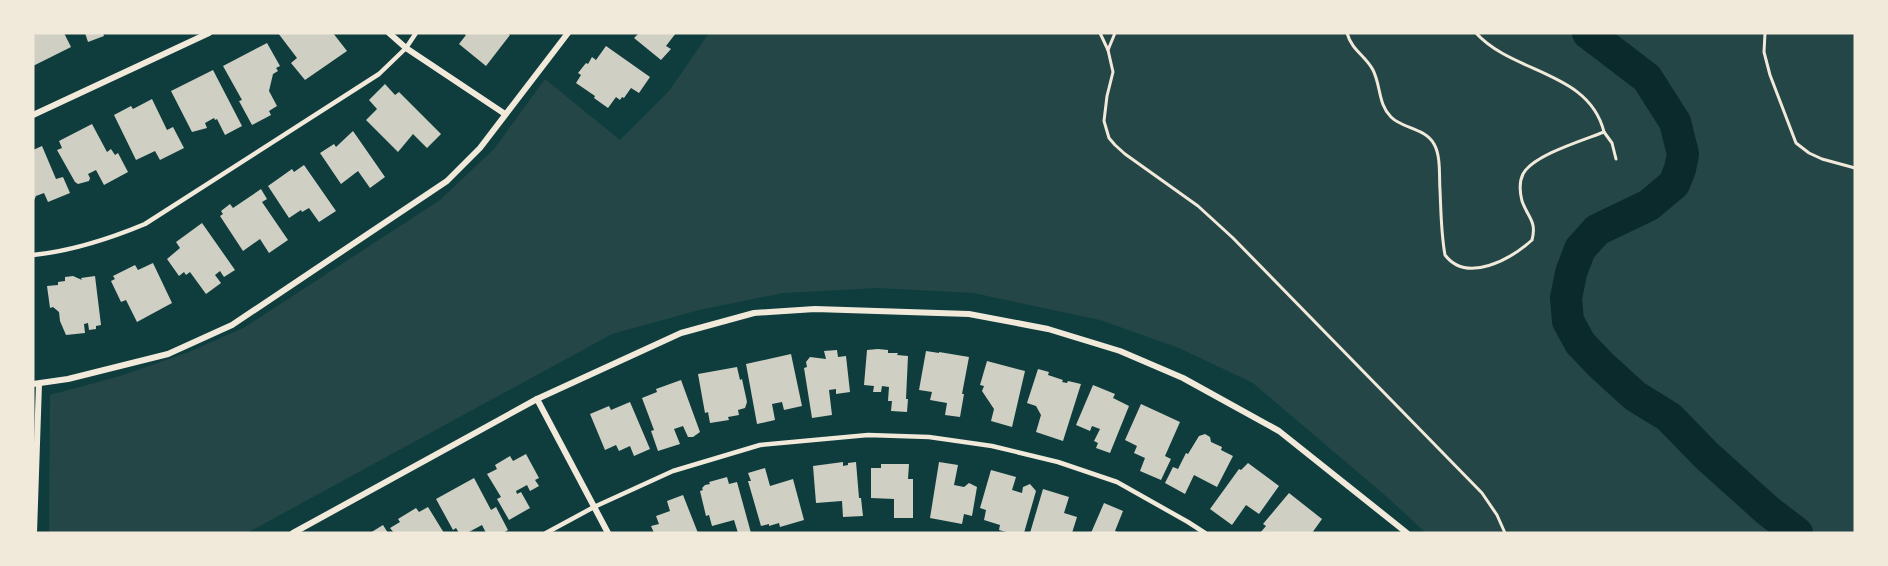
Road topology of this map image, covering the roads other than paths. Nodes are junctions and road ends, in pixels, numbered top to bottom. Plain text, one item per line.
1 (209, 33) edge
2 (389, 33) edge
3 (416, 33) edge
4 (568, 33) edge
5 (406, 48) junction
6 (505, 114) junction
7 (33, 115) edge
8 (33, 255) edge
9 (36, 384) edge
10 (537, 399) junction
11 (34, 503) edge
12 (594, 507) junction
13 (34, 533) edge
14 (294, 533) edge
15 (546, 533) edge
16 (608, 533) edge
17 (1205, 533) edge
18 (1407, 533) edge

1 - 7 street
2 - 5 street
3 - 5 lane
4 - 6 street
5 - 6 street
5 - 8 lane
6 - 9 street
9 - 11 street
10 - 12 street
10 - 14 street
10 - 18 street
11 - 13 street
12 - 15 lane
12 - 16 street
12 - 17 lane

